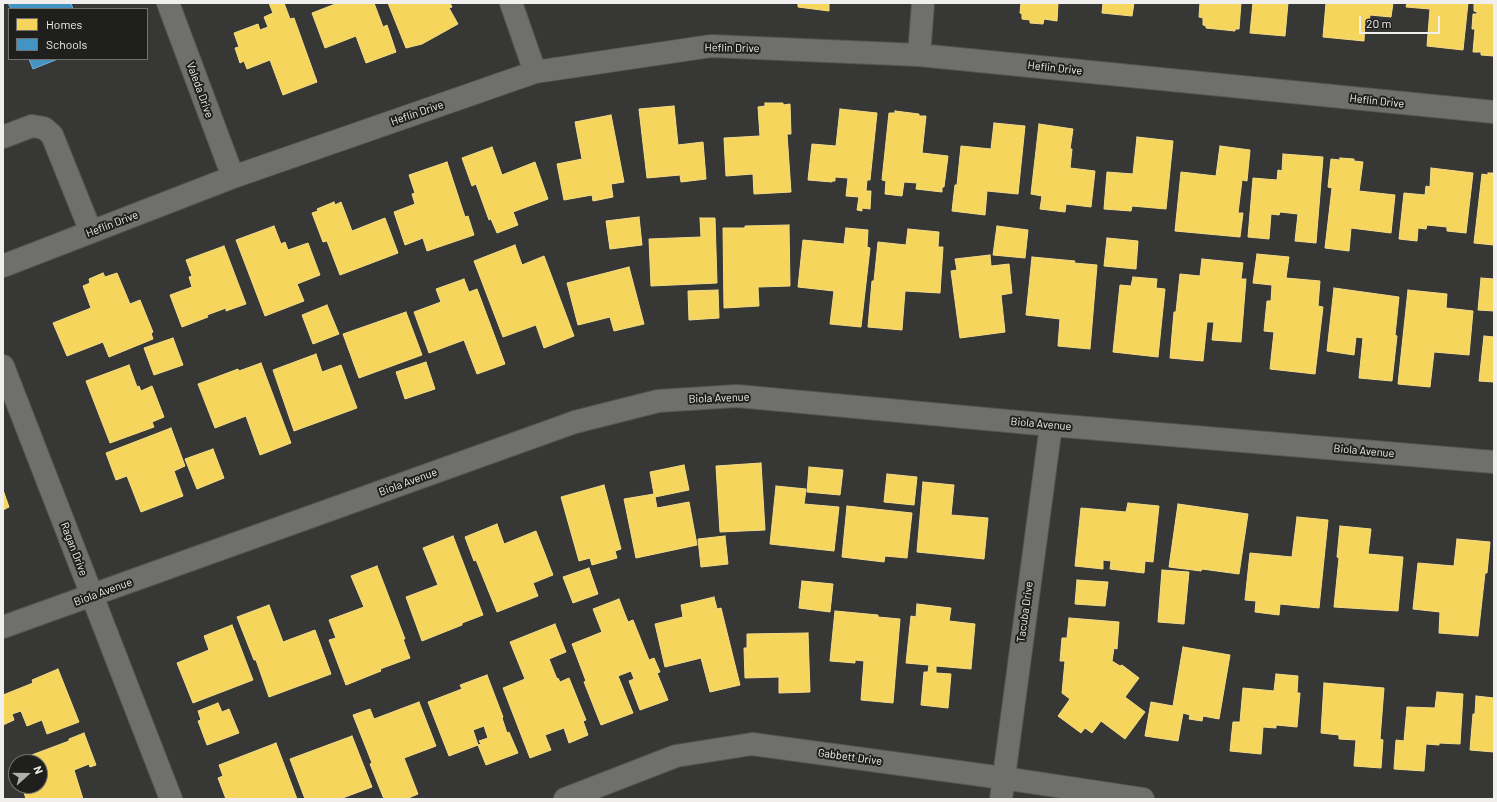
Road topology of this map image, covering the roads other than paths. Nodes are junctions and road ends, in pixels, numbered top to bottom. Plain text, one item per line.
1 (168, 3) edge
2 (511, 3) edge
3 (924, 3) edge
4 (919, 55) junction
5 (535, 72) junction
6 (1494, 112) edge
7 (3, 137) edge
8 (233, 177) junction
9 (91, 232) junction
10 (3, 266) edge
11 (3, 366) edge
12 (1051, 425) junction
13 (1494, 462) edge
14 (92, 596) junction
15 (3, 627) edge
16 (1003, 778) junction
17 (171, 799) edge
18 (565, 799) edge
19 (1001, 799) edge
20 (1143, 799) edge

1 - 8 street, Valeda Drive
2 - 5 street
3 - 4 street
4 - 5 street, Heflin Drive
4 - 6 street, Heflin Drive
5 - 8 street, Heflin Drive
7 - 9 street
8 - 9 street, Heflin Drive
9 - 10 street, Heflin Drive
11 - 14 street, Ragan Drive
12 - 13 street, Biola Avenue
12 - 14 street, Biola Avenue
12 - 16 street, Tacuba Drive
14 - 15 street, Biola Avenue
14 - 17 street, Ragan Drive
16 - 18 street, Gabbett Drive
16 - 19 street, Tacuba Drive
16 - 20 street, Gabbett Drive

